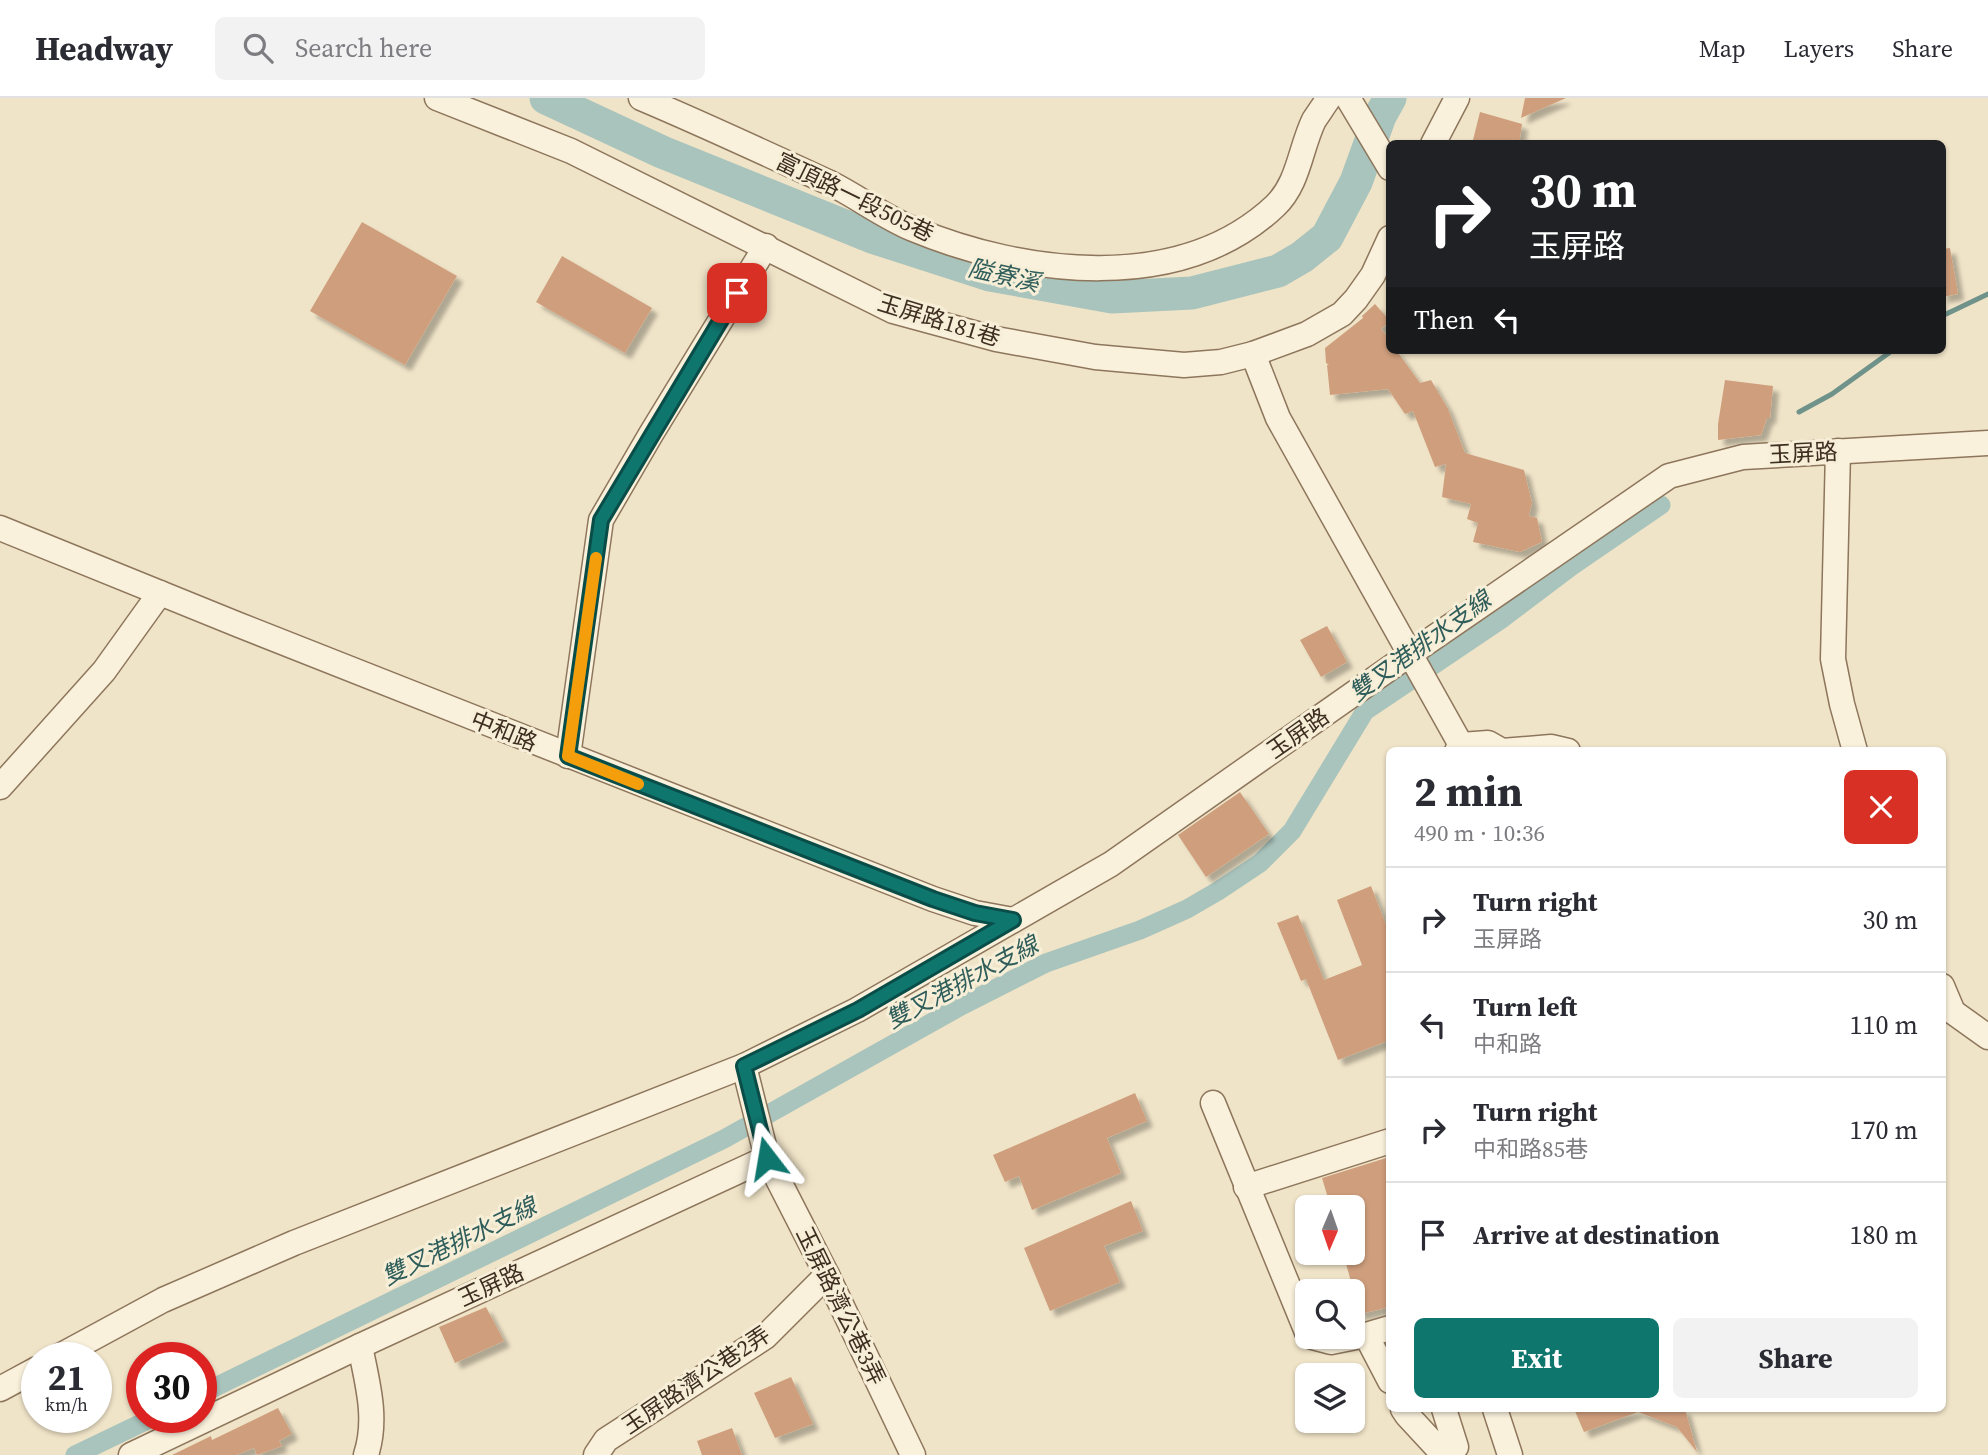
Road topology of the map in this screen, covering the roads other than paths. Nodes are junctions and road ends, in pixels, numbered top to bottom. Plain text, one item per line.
1 (437, 98) edge
2 (641, 98) edge
3 (1329, 98) edge
4 (1348, 98) edge
5 (1457, 98) edge
6 (1435, 140) edge
7 (1386, 160) edge
8 (766, 246) junction
9 (1386, 247) edge
10 (1253, 354) junction
11 (1988, 443) edge
12 (1838, 451) junction
13 (0, 527) edge
14 (160, 593) junction
15 (1410, 654) junction
16 (1458, 747) edge
17 (1465, 747) edge
18 (1495, 747) edge
19 (1854, 747) edge
20 (568, 756) junction
21 (0, 787) edge
22 (1013, 920) junction
23 (1946, 995) edge
24 (1988, 1037) edge
25 (744, 1066) junction
26 (1213, 1103) dead end
27 (1386, 1142) edge
28 (767, 1158) junction
29 (1246, 1186) junction
30 (827, 1275) junction
31 (1295, 1303) edge
32 (1378, 1331) edge
33 (86, 1342) edge
34 (360, 1346) junction
35 (1386, 1364) edge
36 (21, 1378) edge
37 (0, 1389) edge
38 (1405, 1412) edge
39 (1445, 1412) edge
40 (1496, 1412) edge
41 (131, 1455) edge
42 (366, 1455) edge
43 (596, 1455) edge
44 (913, 1455) edge
45 (1510, 1455) edge

1 - 8 street, 玉屏路181巷
2 - 3 street, 富頂路一段505巷
4 - 7 street
5 - 6 street
8 - 10 street, 玉屏路181巷
8 - 20 street
9 - 10 street, 玉屏路181巷
10 - 15 street
11 - 12 street, 玉屏路
12 - 15 street, 玉屏路
12 - 19 street
13 - 14 street, 中和路
14 - 20 street, 中和路
14 - 21 street
15 - 16 street
15 - 22 street, 玉屏路
17 - 18 street
20 - 22 street, 中和路
22 - 25 street, 玉屏路
23 - 24 street
25 - 28 street
25 - 33 street, 玉屏路
26 - 29 street
27 - 29 street
28 - 30 street, 玉屏路濟公巷3弄
28 - 34 street, 玉屏路
29 - 31 street
30 - 43 street, 玉屏路濟公巷2弄
30 - 44 street, 玉屏路濟公巷3弄
32 - 35 street
34 - 41 street, 玉屏路
34 - 42 street
36 - 37 street
38 - 39 street
40 - 45 street

